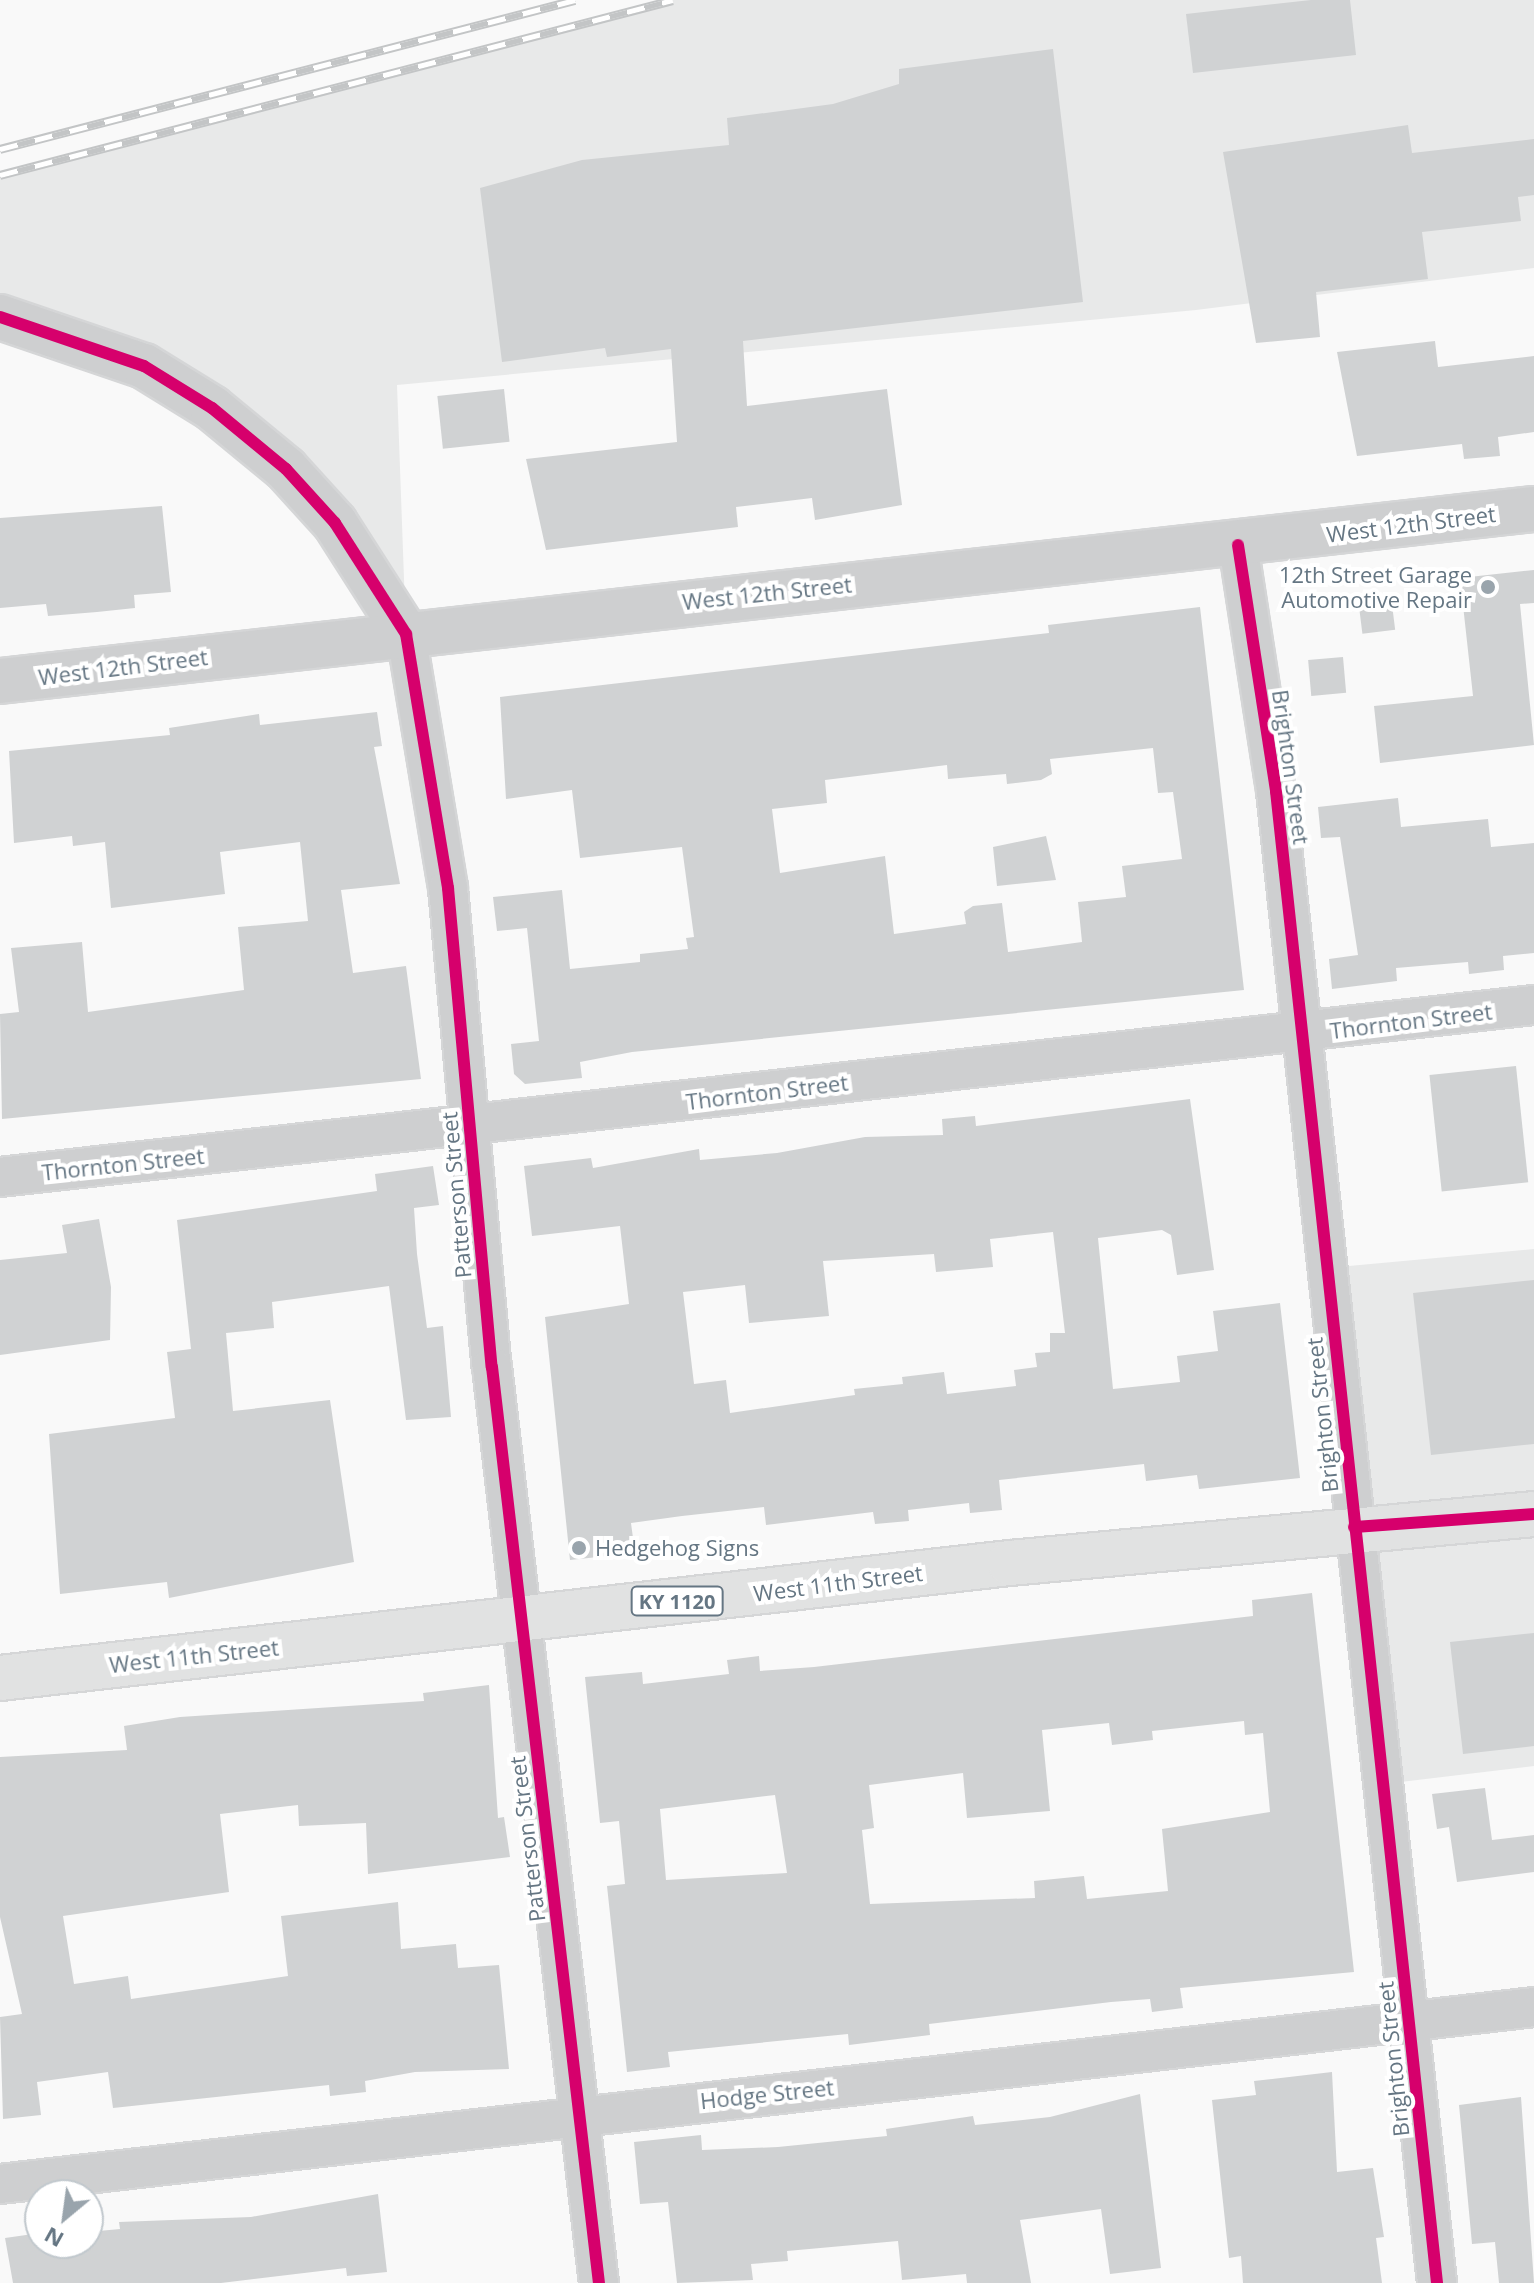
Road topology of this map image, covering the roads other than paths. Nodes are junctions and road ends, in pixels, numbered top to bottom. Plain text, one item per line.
1 (0, 317) edge
2 (1534, 509) edge
3 (1238, 545) junction
4 (406, 634) junction
5 (0, 681) edge
6 (1534, 1005) edge
7 (1302, 1035) junction
8 (469, 1127) junction
9 (0, 1177) edge
10 (1534, 1514) edge
11 (1354, 1527) junction
12 (522, 1619) junction
13 (0, 1678) edge
14 (1534, 2007) edge
15 (1410, 2021) junction
16 (580, 2115) junction
17 (0, 2184) edge
18 (599, 2283) edge
19 (1437, 2283) edge

1 - 4 street, Patterson Street
2 - 3 street, West 12th Street
3 - 4 street, West 12th Street
3 - 7 street, Brighton Street
4 - 5 street, West 12th Street
4 - 8 street, Patterson Street
6 - 7 street, Thornton Street
7 - 8 street, Thornton Street
7 - 11 street, Brighton Street
8 - 9 street, Thornton Street
8 - 12 street, Patterson Street
10 - 11 main road, West 11th Street / KY 1120
11 - 12 main road, West 11th Street / KY 1120
11 - 15 street, Brighton Street
12 - 13 main road, West 11th Street / KY 1120
12 - 16 street, Patterson Street
14 - 15 street, Hodge Street
15 - 16 street, Hodge Street
15 - 19 street, Brighton Street
16 - 17 street, Hodge Street
16 - 18 street, Patterson Street

